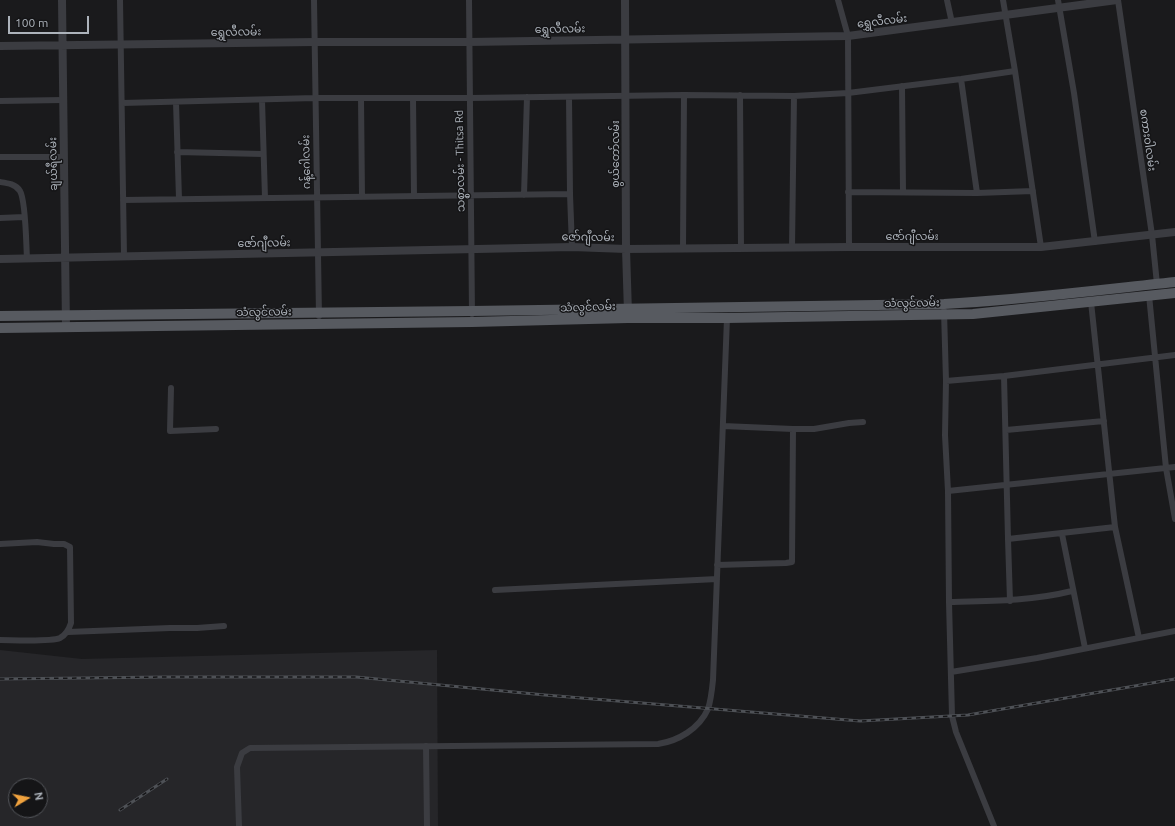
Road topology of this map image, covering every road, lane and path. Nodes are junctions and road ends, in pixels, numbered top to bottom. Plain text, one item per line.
1 (62, 0) edge
2 (120, 0) edge
3 (314, 0) edge
4 (469, 0) edge
5 (625, 0) edge
6 (838, 0) edge
7 (947, 0) edge
8 (1003, 0) edge
9 (1118, 0) edge
10 (1059, 3) edge
11 (1006, 16) junction
12 (952, 23) junction
13 (848, 36) junction
14 (625, 39) junction
15 (315, 42) junction
16 (469, 42) junction
17 (121, 45) junction
18 (0, 46) edge
19 (63, 46) junction
20 (1015, 71) junction
21 (961, 79) junction
22 (902, 86) junction
23 (848, 93) junction
24 (684, 95) junction
25 (740, 95) junction
26 (626, 96) junction
27 (794, 96) junction
28 (527, 97) junction
29 (569, 97) junction
30 (315, 98) junction
31 (361, 98) junction
32 (413, 98) junction
33 (470, 98) junction
34 (63, 100) junction
35 (262, 100) junction
36 (0, 101) edge
37 (176, 102) junction
38 (122, 103) junction
39 (177, 152) junction
40 (263, 154) junction
41 (0, 157) edge
42 (64, 157) junction
43 (0, 182) edge
44 (1033, 191) junction
45 (848, 192) junction
46 (903, 192) junction
47 (977, 193) junction
48 (524, 194) junction
49 (570, 194) junction
50 (471, 195) junction
51 (414, 196) junction
52 (317, 197) junction
53 (362, 197) junction
54 (265, 198) junction
55 (179, 199) junction
56 (123, 200) junction
57 (24, 217) junction
58 (0, 218) edge
59 (1175, 232) edge
60 (1152, 235) junction
61 (1095, 242) junction
62 (849, 246) junction
63 (572, 247) junction
64 (683, 248) junction
65 (741, 248) junction
66 (792, 248) junction
67 (1041, 248) junction
68 (472, 249) junction
69 (626, 249) junction
70 (318, 253) junction
71 (65, 256) junction
72 (124, 256) junction
73 (27, 258) junction
74 (0, 259) edge
75 (1175, 282) edge
76 (1157, 284) junction
77 (1175, 293) edge
78 (1153, 295) junction
79 (1091, 302) junction
80 (944, 304) junction
81 (783, 306) junction
82 (472, 311) junction
83 (319, 312) junction
84 (628, 313) junction
85 (194, 314) junction
86 (66, 315) junction
87 (944, 315) junction
88 (0, 316) edge
89 (783, 317) junction
90 (727, 318) junction
91 (472, 322) junction
92 (319, 323) junction
93 (194, 325) junction
94 (0, 328) edge
95 (66, 328) junction
96 (1175, 355) edge
97 (1156, 357) junction
98 (1099, 364) junction
99 (1004, 376) junction
100 (946, 381) junction
101 (170, 388) dead end
102 (1104, 421) junction
103 (864, 422) dead end
104 (723, 426) junction
105 (216, 429) dead end
106 (793, 429) junction
107 (1006, 430) junction
108 (1175, 467) edge
109 (1166, 468) junction
110 (1109, 474) junction
111 (1007, 485) junction
112 (948, 491) junction
113 (1175, 519) edge
114 (1115, 527) junction
115 (1062, 534) junction
116 (1008, 539) junction
117 (0, 544) edge
118 (717, 565) junction
119 (717, 578) junction
120 (496, 590) dead end
121 (1072, 591) junction
122 (1010, 601) junction
123 (949, 602) junction
124 (224, 626) dead end
125 (1175, 631) edge
126 (68, 632) junction
127 (1138, 638) junction
128 (0, 640) edge
129 (1084, 648) junction
130 (951, 672) junction
131 (426, 746) junction
132 (239, 826) edge
133 (426, 826) edge
134 (994, 826) edge

1 - 19 street, ချယ်ရီလမ်း
2 - 17 street
3 - 15 street, ဂန့်ဂေါလမ်း
4 - 16 street, သစ္စာလမ်း - Thitsa Rd
5 - 14 street, စွယ်တော်လမ်း
6 - 13 street
7 - 12 street
8 - 11 street
9 - 10 street, ရွှေလီလမ်း
9 - 60 street, စကားဝါလမ်း
10 - 11 street, ရွှေလီလမ်း
10 - 61 street
11 - 12 street, ရွှေလီလမ်း
11 - 20 street
12 - 13 street, ရွှေလီလမ်း
13 - 14 street, ရွှေလီလမ်း
13 - 23 street
14 - 16 street, ရွှေလီလမ်း
14 - 26 street, စွယ်တော်လမ်း
15 - 16 street, ရွှေလီလမ်း
15 - 17 street, ရွှေလီလမ်း
15 - 30 street, ဂန့်ဂေါလမ်း
16 - 33 street, သစ္စာလမ်း - Thitsa Rd
17 - 19 street, ရွှေလီလမ်း
17 - 38 street
18 - 19 street, ရွှေလီလမ်း
19 - 34 street, ချယ်ရီလမ်း
20 - 21 street
20 - 44 street
21 - 22 street
21 - 47 street
22 - 23 street
22 - 46 street
23 - 27 street
23 - 45 street
24 - 25 street
24 - 26 street
24 - 64 street
25 - 27 street
25 - 65 street
26 - 29 street
26 - 69 street, စွယ်တော်လမ်း
27 - 66 street
28 - 29 street
28 - 33 street
28 - 48 street
29 - 49 street
30 - 31 street
30 - 35 street
30 - 52 street, ဂန့်ဂေါလမ်း
31 - 32 street
31 - 53 street
32 - 33 street
32 - 51 street
33 - 50 street, သစ္စာလမ်း - Thitsa Rd
34 - 36 street
34 - 42 street, ချယ်ရီလမ်း
35 - 37 street
35 - 40 street
37 - 38 street
37 - 39 street
38 - 56 street
39 - 40 street
39 - 55 street
40 - 54 street
41 - 42 street
42 - 71 street, ချယ်ရီလမ်း
43 - 57 street
44 - 47 street
44 - 67 street
45 - 46 street
45 - 62 street
46 - 47 street
48 - 49 street
48 - 50 street
49 - 63 street
50 - 51 street
50 - 68 street, သစ္စာလမ်း - Thitsa Rd
51 - 53 street
52 - 53 street
52 - 54 street
52 - 70 street, ဂန့်ဂေါလမ်း
54 - 55 street
55 - 56 street
56 - 72 street
57 - 58 street
57 - 73 street
59 - 60 street, ဇော်ဂျီလမ်း
60 - 61 street, ဇော်ဂျီလမ်း
60 - 76 street, စကားဝါလမ်း
61 - 67 street, ဇော်ဂျီလမ်း
62 - 66 street, ဇော်ဂျီလမ်း
62 - 67 street, ဇော်ဂျီလမ်း
63 - 68 street, ဇော်ဂျီလမ်း
63 - 69 street, ဇော်ဂျီလမ်း
64 - 65 street, ဇော်ဂျီလမ်း
64 - 69 street, ဇော်ဂျီလမ်း
65 - 66 street, ဇော်ဂျီလမ်း
68 - 70 street, ဇော်ဂျီလမ်း
68 - 82 street, သစ္စာလမ်း - Thitsa Rd
69 - 84 street, စွယ်တော်လမ်း
70 - 72 street, ဇော်ဂျီလမ်း
70 - 83 street, ဂန့်ဂေါလမ်း
71 - 72 street, ဇော်ဂျီလမ်း
71 - 73 street, ဇော်ဂျီလမ်း
71 - 86 street, ချယ်ရီလမ်း
73 - 74 street, ဇော်ဂျီလမ်း
75 - 76 main road, သံလွင်လမ်း
76 - 78 street
76 - 80 main road, သံလွင်လမ်း
77 - 78 main road, သံလွင်လမ်း
78 - 79 main road, သံလွင်လမ်း
78 - 97 street
79 - 87 main road, သံလွင်လမ်း
79 - 98 street
80 - 81 main road, သံလွင်လမ်း
80 - 87 street
81 - 84 main road, သံလွင်လမ်း
81 - 89 main road
82 - 83 main road, သံလွင်လမ်း
82 - 84 main road, သံလွင်လမ်း
82 - 91 street, သစ္စာလမ်း - Thitsa Rd
83 - 85 main road, သံလွင်လမ်း
83 - 92 street, ဂန့်ဂေါလမ်း
84 - 90 main road, သံလွင်လမ်း
84 - 91 main road, သံလွင်လမ်း
85 - 86 main road, သံလွင်လမ်း
85 - 93 main road
86 - 88 main road, သံလွင်လမ်း
86 - 95 street, ချယ်ရီလမ်း
87 - 89 main road, သံလွင်လမ်း
87 - 100 street
89 - 90 main road, သံလွင်လမ်း
90 - 104 street
91 - 92 main road, သံလွင်လမ်း
92 - 93 main road, သံလွင်လမ်း
93 - 95 main road, သံလွင်လမ်း
94 - 95 main road, သံလွင်လမ်း
96 - 97 street
97 - 98 street
97 - 109 street
98 - 99 street
98 - 102 street
99 - 100 street
99 - 107 street
100 - 112 street
101 - 105 street
102 - 107 street
102 - 110 street
103 - 106 street
104 - 106 street
104 - 118 street
106 - 118 street
107 - 111 street
108 - 109 street
109 - 110 street
109 - 113 street
110 - 111 street
110 - 114 street
111 - 112 street
111 - 116 street
112 - 123 street
114 - 115 street
114 - 127 street
115 - 116 street
115 - 121 street
116 - 122 street
117 - 126 street
118 - 119 street
119 - 120 street
119 - 131 street
121 - 122 street
121 - 129 street
122 - 123 street
123 - 130 street
124 - 126 street
125 - 127 street
126 - 128 street
127 - 129 street
129 - 130 street
130 - 134 street
131 - 132 street
131 - 133 street

